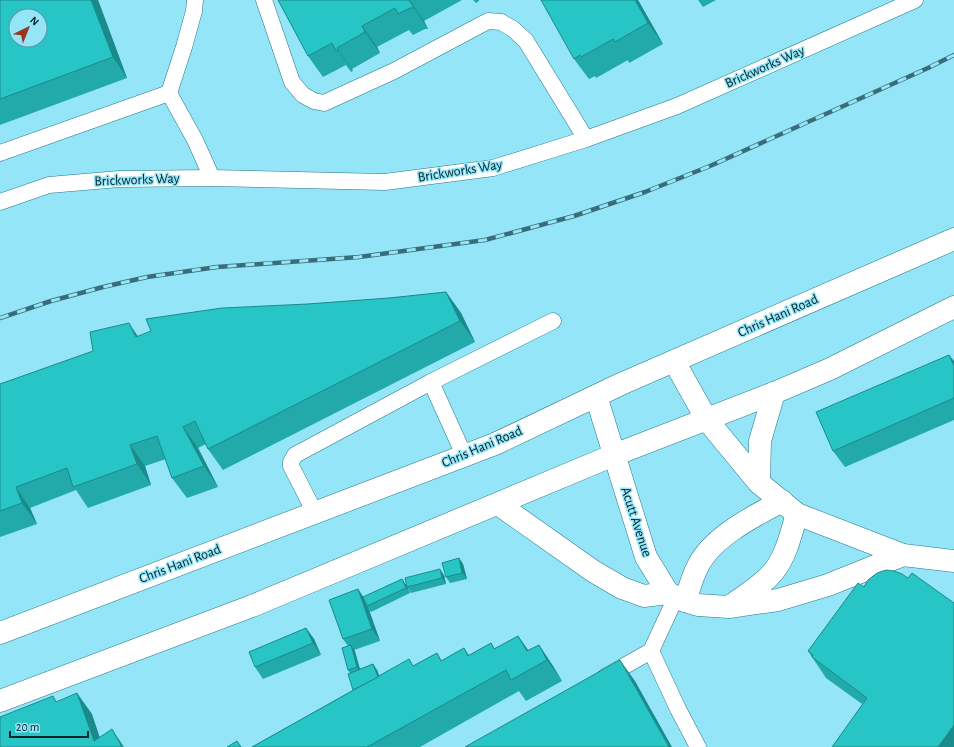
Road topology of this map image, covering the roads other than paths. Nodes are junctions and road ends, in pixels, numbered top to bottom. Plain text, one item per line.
1 (195, 0) edge
2 (264, 0) edge
3 (915, 0) edge
4 (169, 93) junction
5 (586, 139) junction
6 (0, 153) edge
7 (212, 178) junction
8 (0, 202) edge
9 (954, 239) edge
10 (954, 307) edge
11 (553, 321) dead end
12 (674, 361) junction
13 (430, 382) junction
14 (774, 393) junction
15 (596, 396) junction
16 (707, 420) junction
17 (464, 455) junction
18 (614, 455) junction
19 (759, 483) junction
20 (498, 504) junction
21 (789, 507) junction
22 (315, 512) junction
23 (902, 555) junction
24 (954, 561) edge
25 (676, 597) junction
26 (729, 607) junction
27 (0, 633) edge
28 (651, 651) junction
29 (595, 682) edge
30 (0, 701) edge
31 (698, 747) edge

1 - 4 lane
2 - 5 lane
3 - 5 lane, Brickworks Way
4 - 6 lane
4 - 7 lane
5 - 7 lane, Brickworks Way
7 - 8 lane, Brickworks Way
9 - 12 main road, Chris Hani Road
10 - 14 main road
11 - 13 lane
12 - 15 main road, Chris Hani Road
12 - 16 main road
13 - 17 lane
13 - 22 lane
14 - 16 main road
14 - 19 main road
15 - 17 main road, Chris Hani Road
15 - 18 main road, Acutt Avenue
16 - 18 main road
16 - 19 main road
17 - 22 main road, Chris Hani Road
18 - 20 main road
18 - 25 main road, Acutt Avenue
19 - 21 main road
20 - 25 main road
20 - 30 main road
21 - 23 main road
21 - 25 main road
21 - 26 main road
22 - 27 main road, Chris Hani Road
23 - 24 main road
23 - 26 main road
25 - 26 main road
25 - 28 lane
28 - 29 lane
28 - 31 lane

